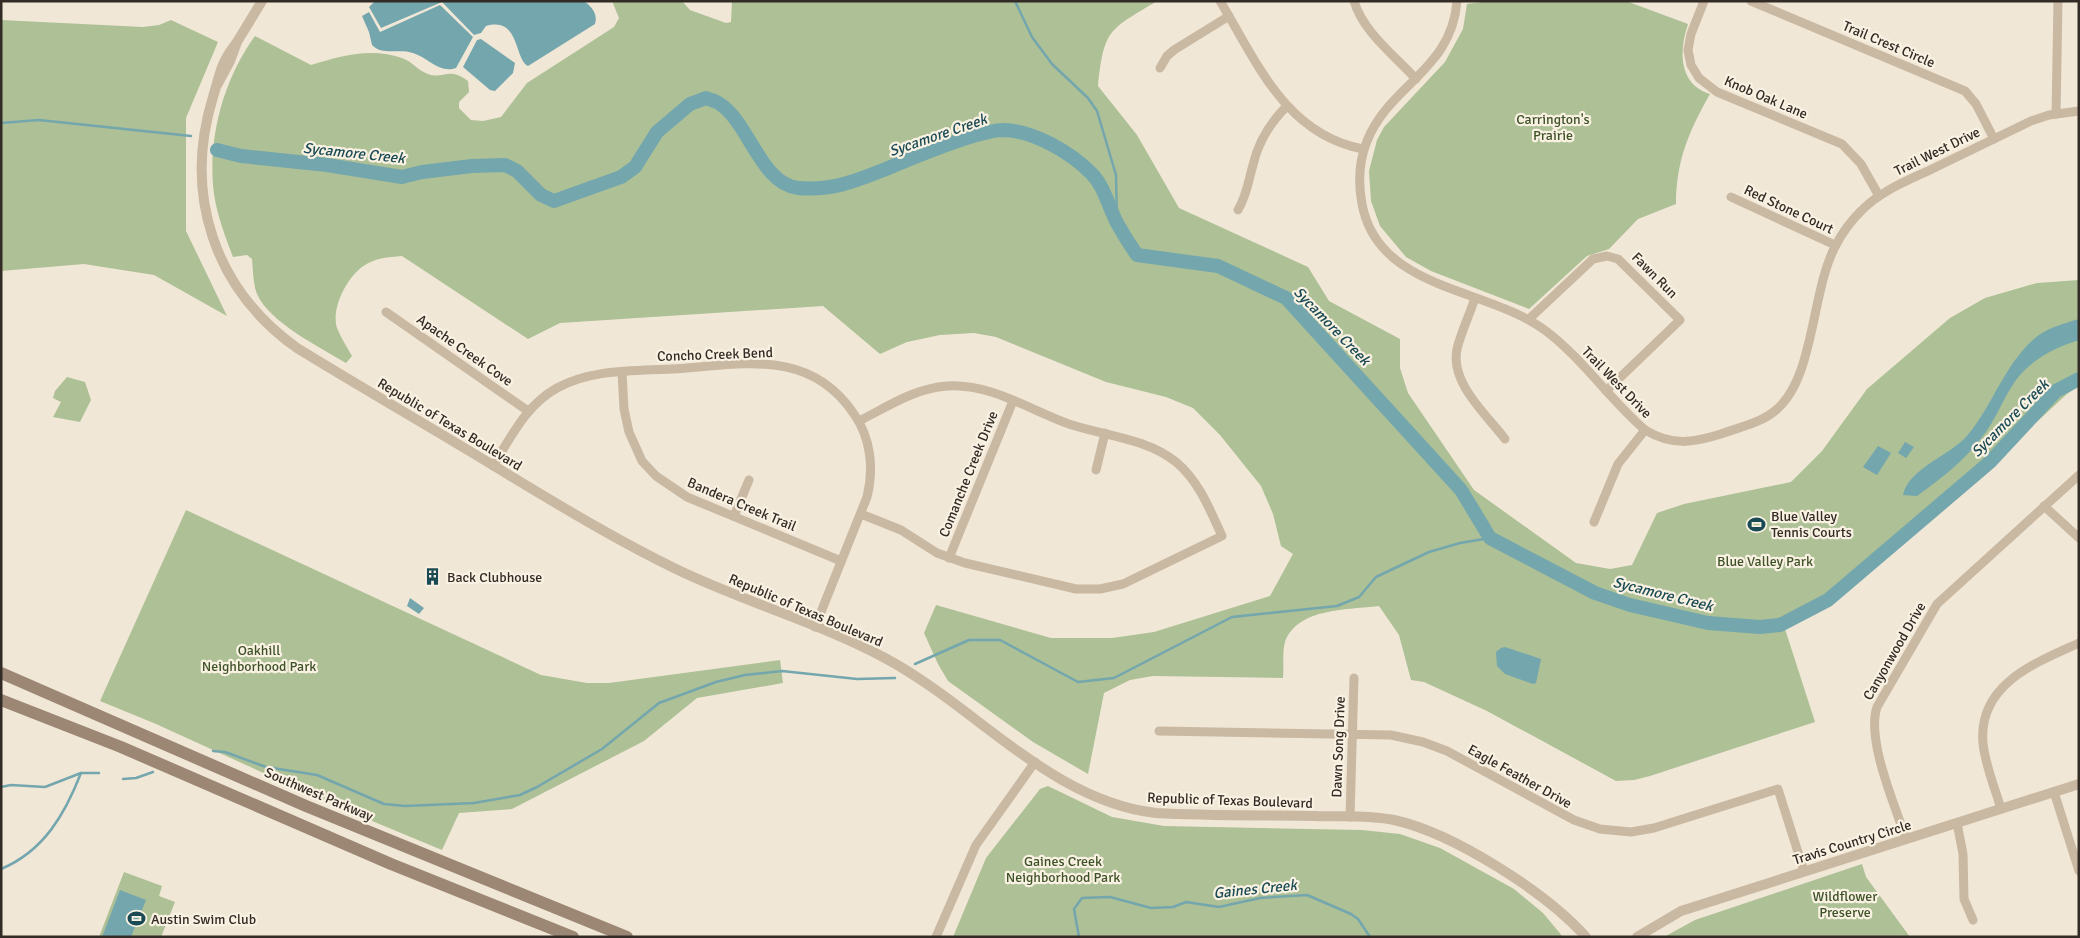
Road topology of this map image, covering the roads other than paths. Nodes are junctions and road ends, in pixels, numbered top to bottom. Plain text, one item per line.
1 (262, 1) edge
2 (1220, 1) edge
3 (1354, 1) edge
4 (1457, 1) edge
5 (1704, 1) edge
6 (1751, 1) edge
7 (2058, 1) edge
8 (1229, 16) junction
9 (1160, 68) dead end
10 (1416, 78) junction
11 (1286, 107) junction
12 (2079, 111) edge
13 (2066, 113) junction
14 (2056, 114) junction
15 (2079, 117) edge
16 (1994, 139) junction
17 (1364, 149) junction
18 (1878, 196) junction
19 (1731, 197) dead end
20 (1238, 210) dead end
21 (1835, 245) junction
22 (1476, 298) junction
23 (386, 312) dead end
24 (1529, 320) junction
25 (622, 372) junction
26 (1606, 391) junction
27 (1013, 401) junction
28 (528, 411) junction
29 (859, 421) junction
30 (1645, 430) junction
31 (1105, 433) junction
32 (1505, 439) dead end
33 (493, 466) junction
34 (1096, 470) dead end
35 (2079, 475) edge
36 (749, 480) dead end
37 (2044, 506) junction
38 (861, 514) junction
39 (734, 516) junction
40 (1594, 522) dead end
41 (2079, 538) edge
42 (949, 558) junction
43 (842, 561) junction
44 (815, 627) junction
45 (2079, 643) edge
46 (1, 673) edge
47 (1354, 678) dead end
48 (1, 700) edge
49 (128, 727) junction
50 (1159, 731) dead end
51 (1353, 735) junction
52 (121, 746) junction
53 (1035, 762) junction
54 (2079, 784) edge
55 (2054, 792) junction
56 (2001, 809) junction
57 (1350, 817) junction
58 (1958, 823) junction
59 (1906, 839) junction
60 (1804, 871) junction
61 (2079, 871) edge
62 (1973, 920) dead end
63 (573, 937) edge
64 (627, 937) edge
65 (936, 937) edge
66 (1586, 937) edge
67 (1638, 937) edge

1 - 33 street, Republic of Texas Boulevard
2 - 8 street
3 - 10 street
4 - 10 street, Trail West Drive
5 - 18 street, Knob Oak Lane
6 - 16 street, Trail Crest Circle
7 - 14 street
8 - 9 street
8 - 11 street
10 - 17 street, Trail West Drive
11 - 17 street
11 - 20 street
12 - 13 street, Trail West Drive
13 - 14 street, Trail West Drive
13 - 15 street, Trail West Drive
14 - 16 street, Trail West Drive
16 - 18 street, Trail West Drive
17 - 22 street, Trail West Drive
18 - 21 street, Trail West Drive
19 - 21 street, Red Stone Court
21 - 30 street, Trail West Drive
22 - 24 street, Trail West Drive
22 - 32 street
23 - 28 street, Apache Creek Cove
24 - 26 street, Trail West Drive
24 - 26 street, Fawn Run
25 - 28 street, Concho Creek Bend
25 - 29 street, Concho Creek Bend
25 - 39 street, Bandera Creek Trail
26 - 30 street, Trail West Drive
27 - 29 street
27 - 31 street
27 - 42 street, Comanche Creek Drive
28 - 33 street, Concho Creek Bend
29 - 38 street, Concho Creek Bend
30 - 40 street
31 - 34 street
31 - 42 street
33 - 44 street, Republic of Texas Boulevard
35 - 37 street, Canyonwood Drive
36 - 39 street
37 - 41 street
37 - 59 street, Canyonwood Drive
38 - 42 street
38 - 43 street, Concho Creek Bend
39 - 43 street, Bandera Creek Trail
43 - 44 street, Concho Creek Bend
44 - 53 street, Republic of Texas Boulevard
45 - 56 street
46 - 49 main road, Southwest Parkway
47 - 51 street, Dawn Song Drive
48 - 52 main road
49 - 52 main road
49 - 64 main road, Southwest Parkway
50 - 51 street, Eagle Feather Drive
51 - 57 street, Dawn Song Drive
51 - 60 street, Eagle Feather Drive
52 - 63 main road
53 - 57 street, Republic of Texas Boulevard
53 - 65 street
54 - 55 street, Travis Country Circle
55 - 56 street, Travis Country Circle
55 - 61 street
56 - 58 street, Travis Country Circle
57 - 66 street, Republic of Texas Boulevard
58 - 59 street, Travis Country Circle
58 - 62 street
59 - 60 street, Travis Country Circle
60 - 67 street, Travis Country Circle

